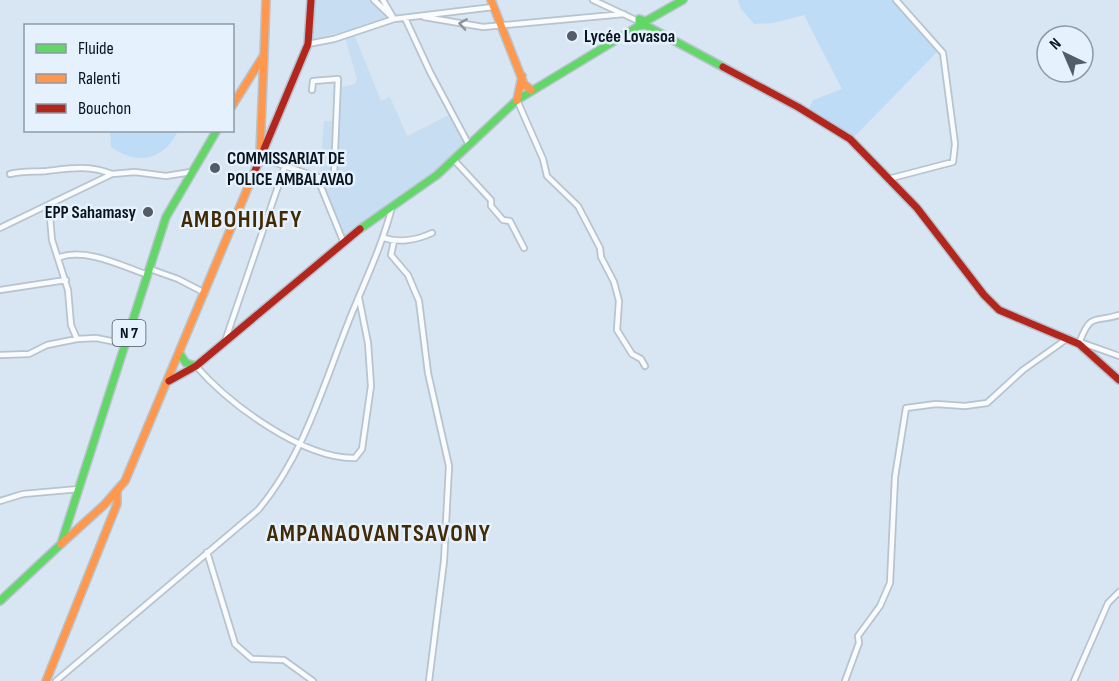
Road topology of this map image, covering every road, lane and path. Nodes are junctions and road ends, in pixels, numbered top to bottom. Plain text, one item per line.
1 (266, 0) edge
2 (311, 0) edge
3 (374, 0) edge
4 (383, 0) edge
5 (593, 0) edge
6 (683, 0) edge
7 (896, 0) edge
8 (492, 3) edge
9 (624, 14) junction
10 (424, 17) junction
11 (405, 18) junction
12 (394, 19) junction
13 (642, 23) junction
14 (503, 25) junction
15 (309, 44) junction
16 (264, 55) junction
17 (522, 75) junction
18 (252, 77) junction
19 (263, 85) junction
20 (312, 90) dead end
21 (531, 90) junction
22 (517, 99) junction
23 (234, 103) edge
24 (216, 132) edge
25 (469, 145) junction
26 (260, 158) junction
27 (454, 160) junction
28 (285, 166) junction
29 (191, 172) junction
30 (10, 174) dead end
31 (112, 174) junction
32 (317, 177) junction
33 (888, 179) junction
34 (49, 206) junction
35 (393, 206) junction
36 (0, 228) edge
37 (432, 233) dead end
38 (384, 238) junction
39 (343, 241) junction
40 (394, 241) junction
41 (524, 248) dead end
42 (60, 257) junction
43 (149, 272) junction
44 (66, 280) junction
45 (0, 290) edge
46 (206, 293) junction
47 (359, 298) junction
48 (1119, 315) edge
49 (1068, 338) junction
50 (77, 339) junction
51 (225, 341) junction
52 (1079, 342) junction
53 (126, 344) junction
54 (180, 354) junction
55 (0, 355) edge
56 (1119, 356) edge
57 (196, 366) junction
58 (645, 366) dead end
59 (1119, 380) edge
60 (169, 381) junction
61 (299, 444) junction
62 (79, 489) junction
63 (117, 492) junction
64 (0, 501) edge
65 (68, 524) junction
66 (79, 530) junction
67 (61, 544) junction
68 (207, 552) junction
69 (1119, 592) edge
70 (0, 601) edge
71 (46, 681) edge
72 (56, 681) edge
73 (313, 681) edge
74 (429, 681) edge
75 (845, 681) edge
76 (1074, 681) edge

1 - 16 street
2 - 15 street
3 - 12 street
4 - 12 street
5 - 9 street
6 - 13 street
7 - 33 street
8 - 10 street
8 - 14 street
9 - 13 street
9 - 14 street
10 - 11 street
14 -> 10 street
11 - 12 street
11 - 25 street
12 - 15 street
13 - 21 street
13 - 33 street
14 - 17 street
15 - 26 street
16 - 18 street
16 - 19 street
17 - 21 street
17 - 22 street
18 - 19 street
18 - 23 street
19 - 26 street
20 - 32 street
21 - 22 street
22 - 25 street
22 - 58 street
24 - 29 street, N 7
25 - 27 street
26 - 28 street
26 - 46 street
27 - 35 street
27 - 41 street
28 - 32 street
28 - 51 street
29 - 31 street
29 - 43 street, N 7
30 - 31 street
31 - 34 street
32 - 39 street
33 - 49 street
34 - 36 street
34 - 42 street
35 - 38 street
35 - 39 street
37 - 40 street
38 - 40 street
38 - 47 street
39 - 51 street
40 - 74 street
42 - 43 street
42 - 44 street
43 - 46 street
43 - 53 street, N 7
44 - 45 street
44 - 50 street
46 - 54 street
47 - 61 street
47 - 61 street
48 - 52 street
49 - 52 street
49 - 75 street
50 - 53 street
50 - 55 street
51 - 57 street
52 - 56 street
52 - 59 street
53 - 62 street, N 7
54 - 57 street
54 - 60 street
57 - 60 street
57 - 61 street
60 - 63 street
61 - 68 street
62 - 64 street
62 - 65 street, N 7
63 - 66 street
63 - 71 street
65 - 66 street
65 - 67 street, N 7
66 - 67 street
67 - 70 street, N 7
68 - 72 street
68 - 73 street
69 - 76 street

